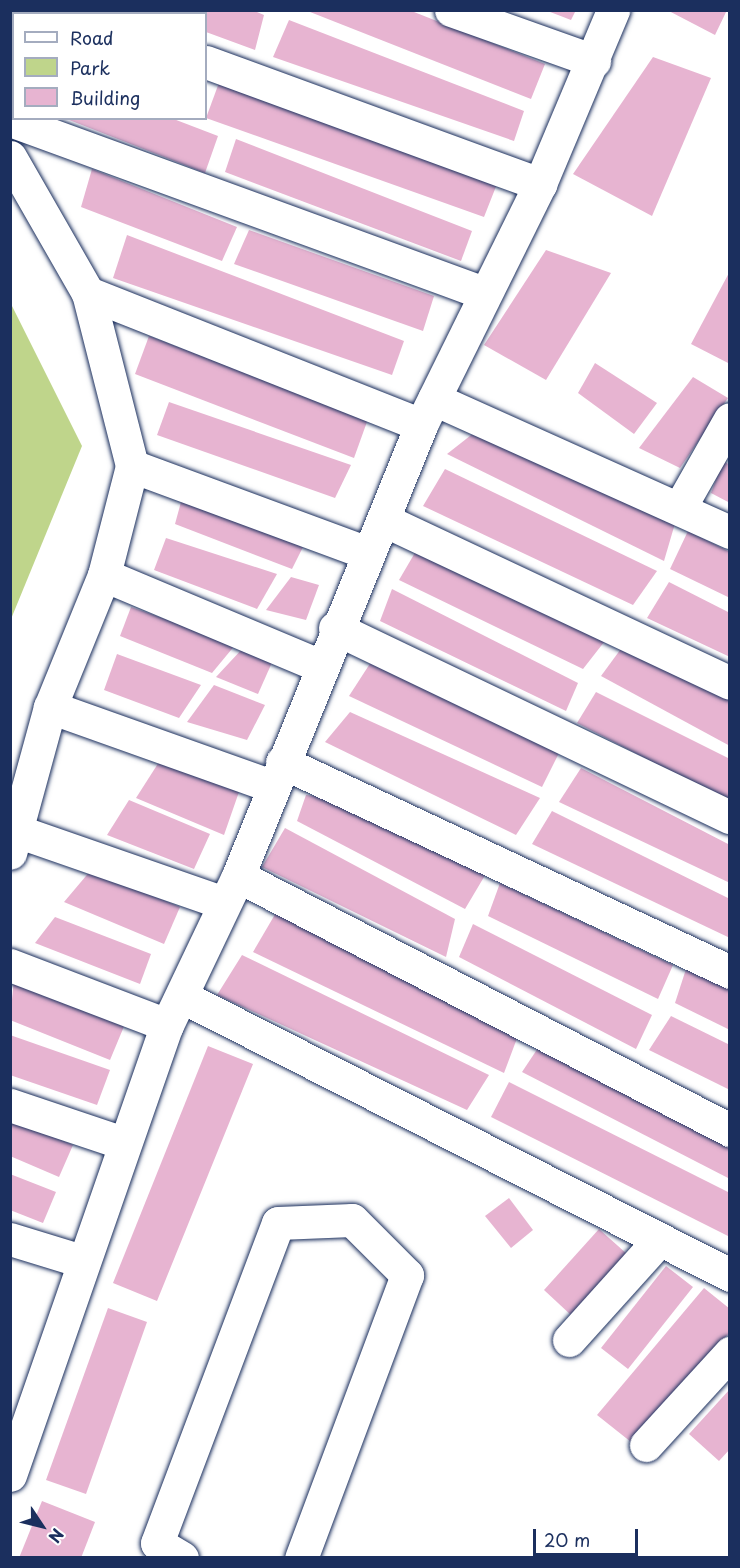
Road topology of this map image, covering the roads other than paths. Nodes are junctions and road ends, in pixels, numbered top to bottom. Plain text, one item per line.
1 (451, 10) edge
2 (613, 10) edge
3 (594, 61) junction
4 (207, 62) edge
5 (10, 120) edge
6 (10, 157) edge
7 (540, 184) junction
8 (88, 293) junction
9 (484, 293) junction
10 (427, 412) junction
11 (729, 419) edge
12 (132, 466) junction
13 (680, 507) junction
14 (386, 521) junction
15 (729, 532) edge
16 (367, 553) junction
17 (104, 575) junction
18 (335, 628) junction
19 (321, 666) junction
20 (729, 683) edge
21 (50, 706) junction
22 (277, 774) junction
23 (729, 817) edge
24 (14, 842) edge
25 (231, 890) junction
26 (10, 965) edge
27 (729, 972) edge
28 (183, 997) junction
29 (167, 1025) junction
30 (10, 1105) edge
31 (729, 1130) edge
32 (123, 1143) junction
33 (10, 1239) edge
34 (659, 1240) junction
35 (82, 1261) junction
36 (729, 1275) edge
37 (569, 1340) dead end
38 (729, 1353) edge
39 (646, 1445) dead end
40 (13, 1458) edge
41 (182, 1557) edge
42 (301, 1557) edge

1 - 3 street
2 - 3 street
3 - 7 street
4 - 7 street
5 - 9 street
6 - 8 street
7 - 9 street
8 - 10 street
8 - 12 street
9 - 10 street
10 - 13 street
10 - 14 street
11 - 13 street
12 - 16 street
12 - 17 street
13 - 15 street
14 - 16 street
14 - 20 street
16 - 18 street
17 - 19 street
17 - 21 street
18 - 19 street
18 - 23 street
19 - 22 street
21 - 22 street
21 - 24 street
22 - 25 street
22 - 27 street
24 - 25 street
25 - 28 street
25 - 31 street
26 - 29 street
28 - 29 street
28 - 34 street
29 - 32 street
30 - 32 street
32 - 35 street
33 - 35 street
34 - 36 street
34 - 37 street
35 - 40 street
38 - 39 street
41 - 42 street

